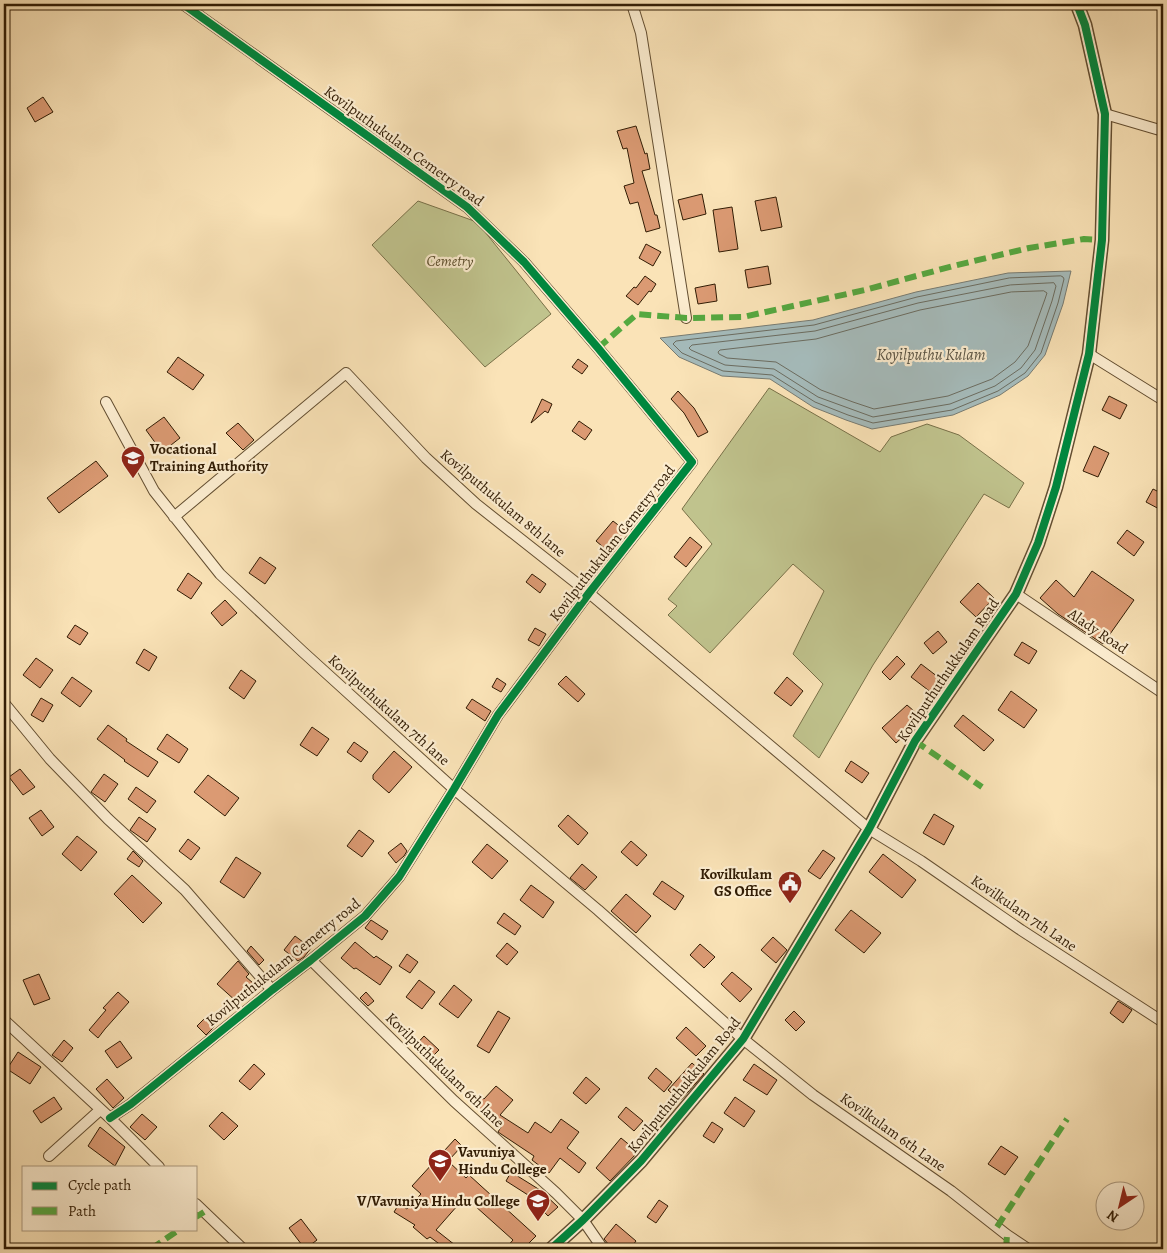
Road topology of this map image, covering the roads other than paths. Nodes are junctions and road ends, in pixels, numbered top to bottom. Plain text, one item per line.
1 (183, 4) edge
2 (632, 4) edge
3 (1077, 4) edge
4 (1105, 114) junction
5 (1163, 131) edge
6 (686, 318) dead end
7 (1089, 354) junction
8 (1163, 400) edge
9 (106, 402) dead end
10 (174, 517) junction
11 (590, 593) junction
12 (1016, 594) junction
13 (1163, 693) edge
14 (4, 703) edge
15 (454, 789) junction
16 (869, 829) junction
17 (311, 960) junction
18 (272, 990) junction
19 (4, 1020) edge
20 (1163, 1022) edge
21 (742, 1039) junction
22 (100, 1110) junction
23 (110, 1118) junction
24 (49, 1156) dead end
25 (158, 1166) edge
26 (198, 1206) edge
27 (583, 1220) junction
28 (243, 1249) edge
29 (551, 1249) edge
30 (604, 1249) edge
31 (1028, 1249) edge

1 - 11 street, Kovilputhukulam Cemetry road
2 - 6 street
3 - 4 street, Kovilputhuthukkulam Road
4 - 5 street
4 - 7 street, Kovilputhuthukkulam Road
7 - 8 street
7 - 12 street, Kovilputhuthukkulam Road
9 - 10 street, Kovilputhukulam 7th lane
10 - 11 street, Kovilputhukulam 8th lane
10 - 15 street, Kovilputhukulam 7th lane
11 - 15 street, Kovilputhukulam Cemetry road
11 - 16 street, Kovilputhukulam 8th lane
12 - 13 street, Alady Road
12 - 16 street, Kovilputhuthukkulam Road
14 - 18 street
15 - 17 street, Kovilputhukulam Cemetry road
15 - 21 street, Kovilputhukulam 7th lane
16 - 20 street, Kovilkulam 7th Lane
16 - 21 street, Kovilputhuthukkulam Road
17 - 18 street, Kovilputhukulam Cemetry road
17 - 27 street, Kovilputhukulam 6th lane
18 - 23 street, Kovilputhukulam Cemetry road
19 - 22 street
21 - 27 street, Kovilputhuthukkulam Road
21 - 31 street, Kovilkulam 6th Lane
22 - 23 street
22 - 24 street
23 - 25 street
26 - 28 street
27 - 29 street, Kovilputhuthukkulam Road
27 - 30 street, Kovilputhukulam 6th lane

